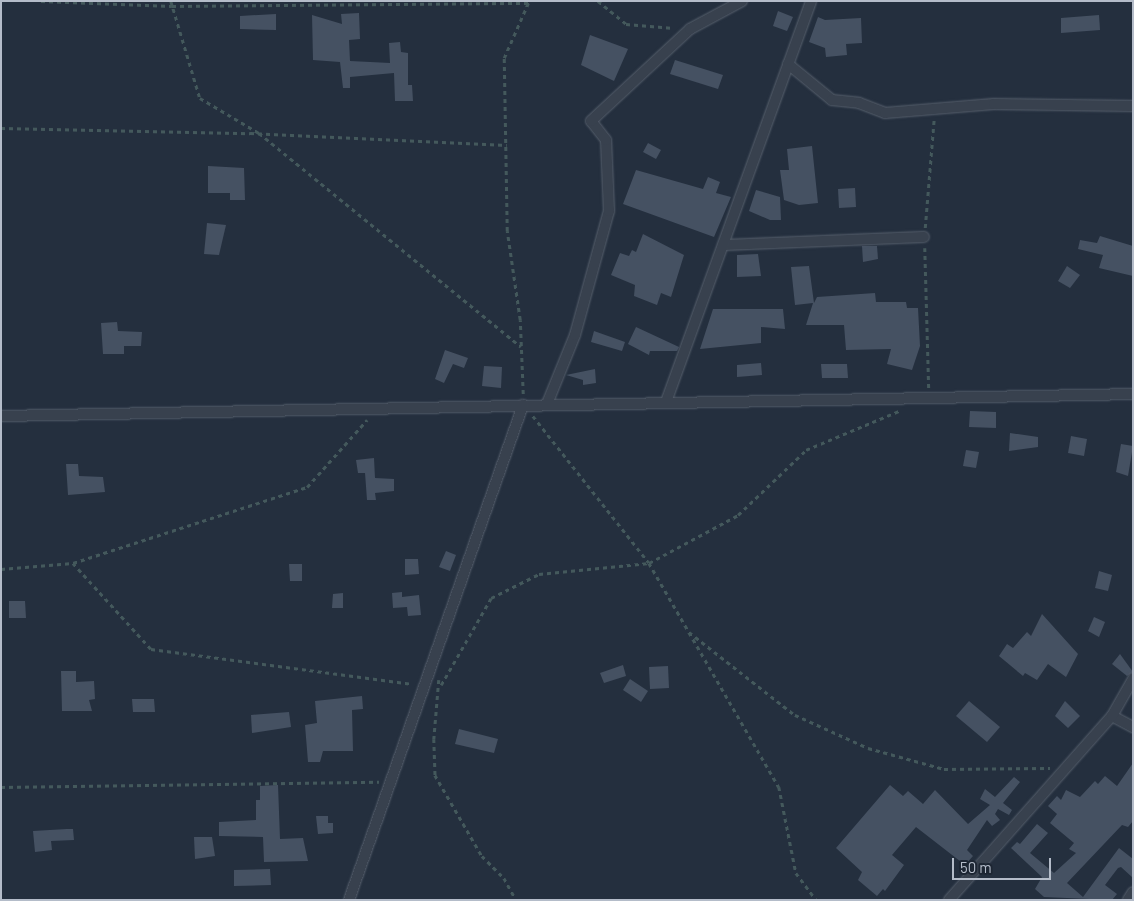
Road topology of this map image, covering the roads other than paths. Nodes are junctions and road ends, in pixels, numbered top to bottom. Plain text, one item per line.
1 (742, 1) edge
2 (811, 1) edge
3 (788, 64) junction
4 (1133, 106) edge
5 (924, 237) road end
6 (723, 245) junction
7 (1133, 394) edge
8 (666, 402) junction
9 (523, 404) junction
10 (547, 404) junction
11 (1, 416) edge
12 (1133, 679) edge
13 (1112, 716) junction
14 (1133, 727) edge
15 (1133, 892) edge
16 (349, 900) edge
17 (949, 900) edge
18 (1128, 900) edge

1 - 10 street
2 - 3 street
3 - 4 street
3 - 6 street
5 - 6 street
6 - 8 street
7 - 8 street
8 - 10 street
9 - 10 street
9 - 11 street
9 - 16 street
12 - 13 street
13 - 14 street
13 - 17 street
15 - 18 street

